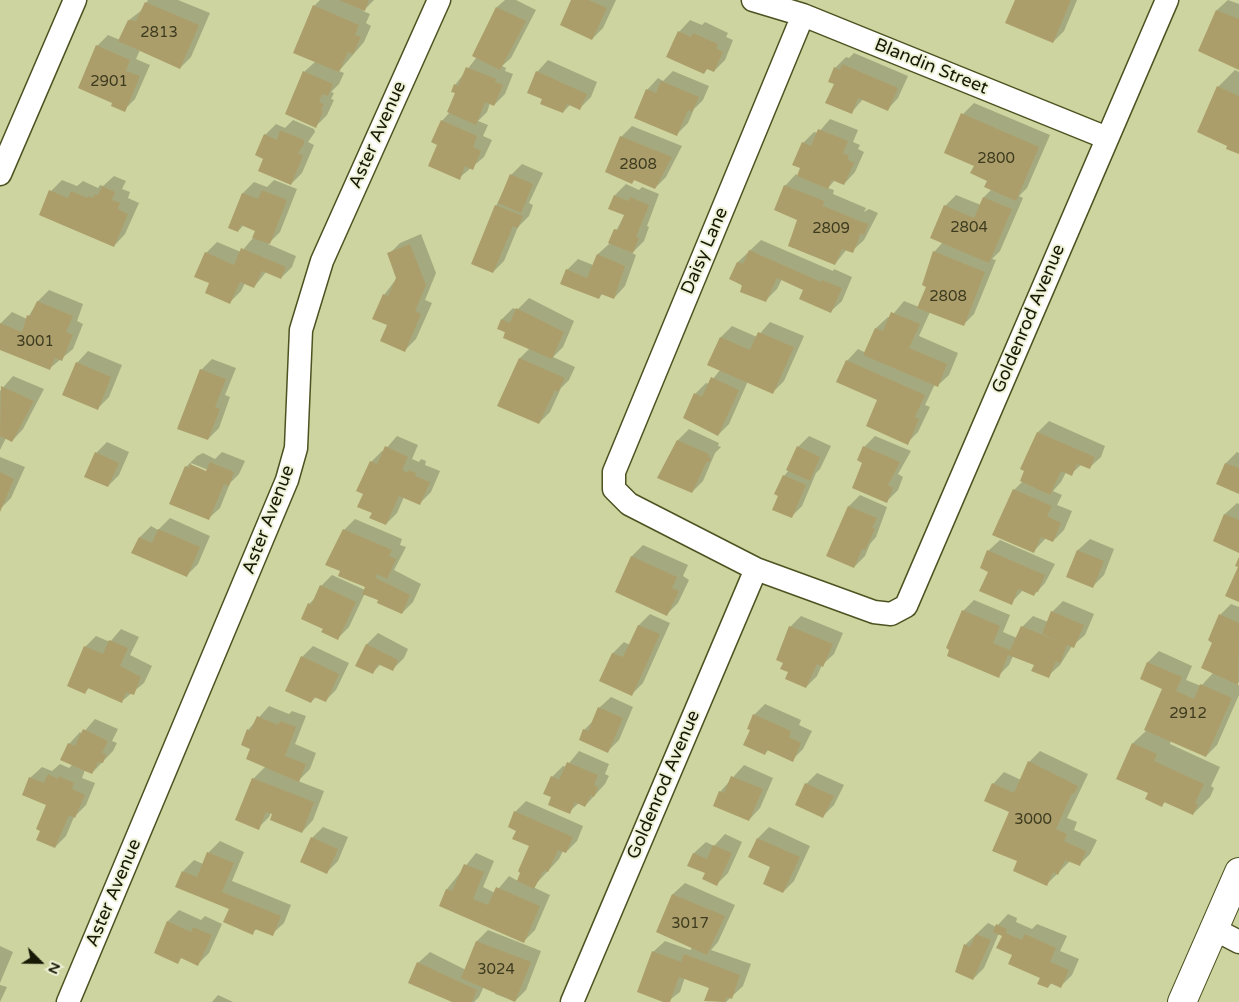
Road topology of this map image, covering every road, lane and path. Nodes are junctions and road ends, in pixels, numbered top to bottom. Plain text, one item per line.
1 (75, 0) edge
2 (439, 0) edge
3 (753, 0) edge
4 (1166, 0) edge
5 (803, 15) junction
6 (1107, 138) junction
7 (0, 174) edge
8 (756, 569) junction
9 (1239, 872) edge
10 (1214, 929) junction
11 (1239, 942) edge
12 (68, 1002) edge
13 (572, 1002) edge
14 (1182, 1002) edge

1 - 7 street
2 - 12 street, Aster Avenue
3 - 5 street, Blandin Street
4 - 6 street, Goldenrod Avenue
5 - 6 street, Blandin Street
5 - 8 street, Daisy Lane
6 - 8 street, Goldenrod Avenue
8 - 13 street, Goldenrod Avenue
9 - 10 street
10 - 11 street
10 - 14 street

